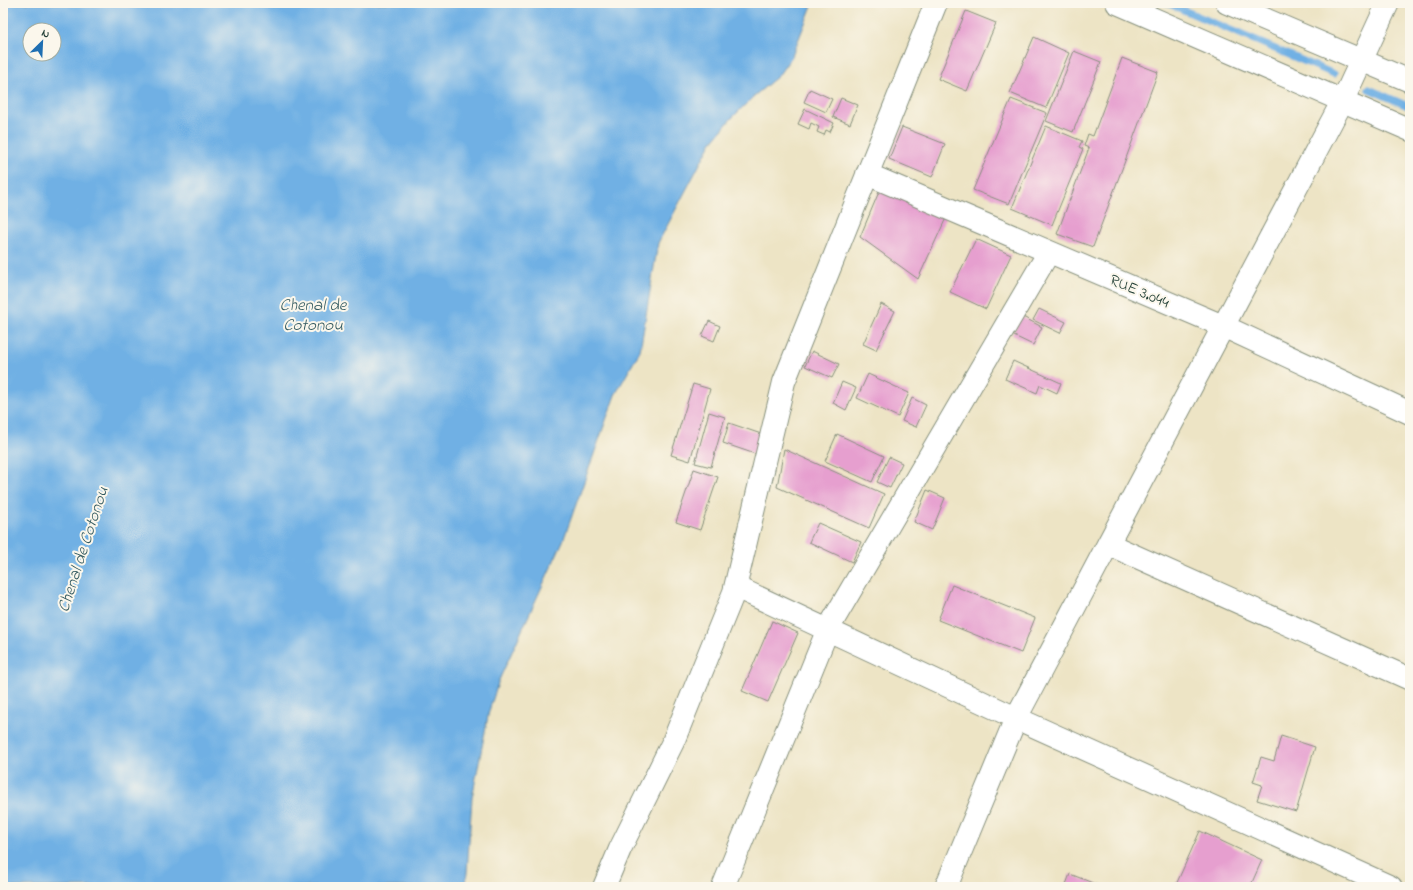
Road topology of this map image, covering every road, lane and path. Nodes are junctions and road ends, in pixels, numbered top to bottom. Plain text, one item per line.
1 (936, 3) edge
2 (1117, 3) edge
3 (1227, 3) edge
4 (1388, 3) edge
5 (1362, 60) junction
6 (1410, 80) edge
7 (1343, 100) junction
8 (1410, 130) edge
9 (867, 174) junction
10 (1049, 252) junction
11 (1223, 326) junction
12 (1410, 413) edge
13 (1108, 544) junction
14 (736, 587) junction
15 (828, 629) junction
16 (1410, 679) edge
17 (1016, 718) junction
18 (604, 887) edge
19 (722, 887) edge
20 (946, 887) edge
21 (1391, 887) edge

1 - 9 street
2 - 7 street
3 - 5 street
4 - 5 street
5 - 6 street
5 - 7 street
7 - 8 street
7 - 11 street
9 - 10 street, RUE 3.044
9 - 14 street
10 - 11 street, RUE 3.044
10 - 15 street
11 - 12 street, RUE 3.044
11 - 13 street
13 - 16 street
13 - 17 street
14 - 15 street
14 - 18 street
15 - 17 street
15 - 19 street
17 - 20 street
17 - 21 street

